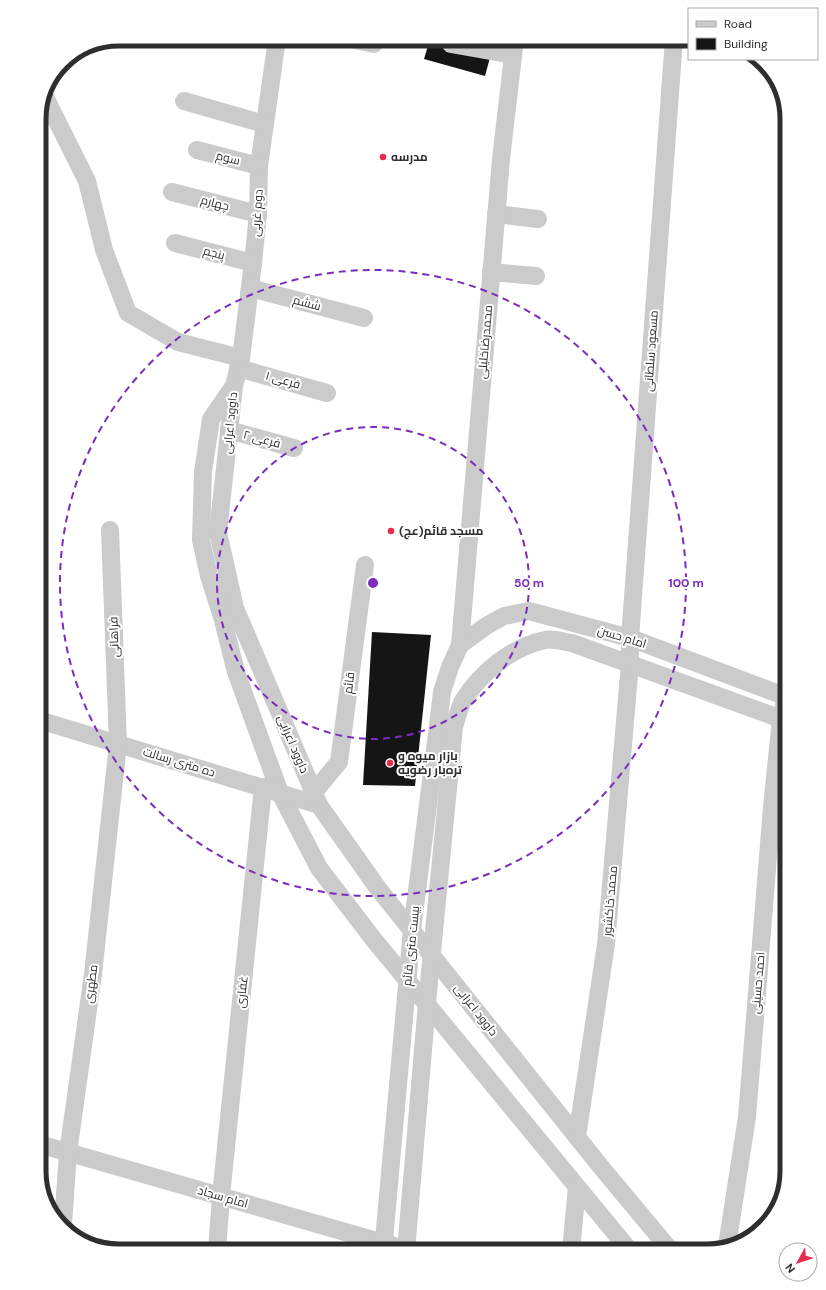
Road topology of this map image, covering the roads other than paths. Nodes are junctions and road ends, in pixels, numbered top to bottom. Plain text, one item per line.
1 (276, 46) edge
2 (493, 46) edge
3 (673, 46) edge
4 (514, 47) edge
5 (184, 101) dead end
6 (48, 103) edge
7 (264, 124) junction
8 (197, 150) dead end
9 (259, 166) junction
10 (172, 192) dead end
11 (258, 214) junction
12 (496, 214) junction
13 (538, 220) dead end
14 (175, 243) dead end
15 (253, 263) junction
16 (491, 272) junction
17 (536, 276) dead end
18 (250, 288) junction
19 (364, 318) dead end
20 (239, 363) junction
21 (234, 386) junction
22 (327, 393) dead end
23 (229, 430) junction
24 (294, 448) dead end
25 (110, 530) dead end
26 (365, 564) dead end
27 (630, 638) junction
28 (460, 644) junction
29 (630, 663) junction
30 (486, 672) joint
31 (780, 689) edge
32 (780, 719) edge
33 (46, 722) edge
34 (118, 744) junction
35 (780, 749) edge
36 (263, 787) junction
37 (280, 793) junction
38 (316, 799) junction
39 (412, 930) junction
40 (432, 955) junction
41 (407, 980) junction
42 (427, 1003) junction
43 (577, 1137) junction
44 (46, 1146) edge
45 (68, 1153) junction
46 (577, 1187) junction
47 (221, 1196) junction
48 (63, 1218) edge
49 (728, 1241) edge
50 (218, 1244) edge
51 (373, 1244) edge
52 (383, 1244) edge
53 (407, 1244) edge
54 (572, 1244) edge
55 (624, 1244) edge
56 (664, 1244) edge

1 - 7 street, دوم غربی
2 - 4 street
3 - 27 street, مسعود سلطانی
4 - 12 street, محمدرضاخلیلی
5 - 7 street
6 - 20 street, فرعی ۱
7 - 9 street, دوم غربی
8 - 9 street, سوم
9 - 11 street, دوم غربی
10 - 11 street, چهارم
11 - 15 street, دوم غربی
12 - 13 street
12 - 16 street, محمدرضاخلیلی
14 - 15 street, پنجم
15 - 18 street, دوم غربی
16 - 17 street
16 - 28 street, محمدرضاخلیلی
18 - 19 street, ششم
18 - 20 street, دوم غربی
20 - 21 street, دوم غربی
20 - 22 street, فرعی ۱
21 - 23 street, داوود اعرابی
21 - 37 street, داوود اعرابی
23 - 24 street, فرعی ۲
23 - 38 street, داوود اعرابی
25 - 34 street, فراهانی
26 - 38 street, قائم
27 - 28 street, امام حسن
27 - 29 street, مسعود سلطانی
27 - 31 street, امام حسن
28 - 39 street, بیست متری قائم
29 - 30 street, امام حسن
29 - 32 street, امام حسن
29 - 43 street, محمد خاکشور
30 - 40 street, بیست متری قائم
33 - 34 street, ده متری رسالت
34 - 36 street, ده متری رسالت
34 - 45 street, مطهری
35 - 49 street, احمد حسینی
36 - 37 street, ده متری رسالت
36 - 47 street, غفاری
37 - 38 street, ده متری رسالت
37 - 41 street, داوود اعرابی
38 - 39 street, داوود اعرابی
39 - 40 street, داوود اعرابی
39 - 41 street, بیست متری قائم
40 - 42 street, بیست متری قائم
40 - 43 street, داوود اعرابی
41 - 42 street, داوود اعرابی
41 - 52 street, بیست متری قائم
42 - 46 street, داوود اعرابی
42 - 53 street, بیست متری قائم
43 - 56 street, داوود اعرابی
44 - 45 street, امام سجاد
45 - 47 street, امام سجاد
45 - 48 street, مطهری
46 - 54 street
46 - 55 street, داوود اعرابی
47 - 50 street, غفاری
47 - 51 street, امام سجاد

